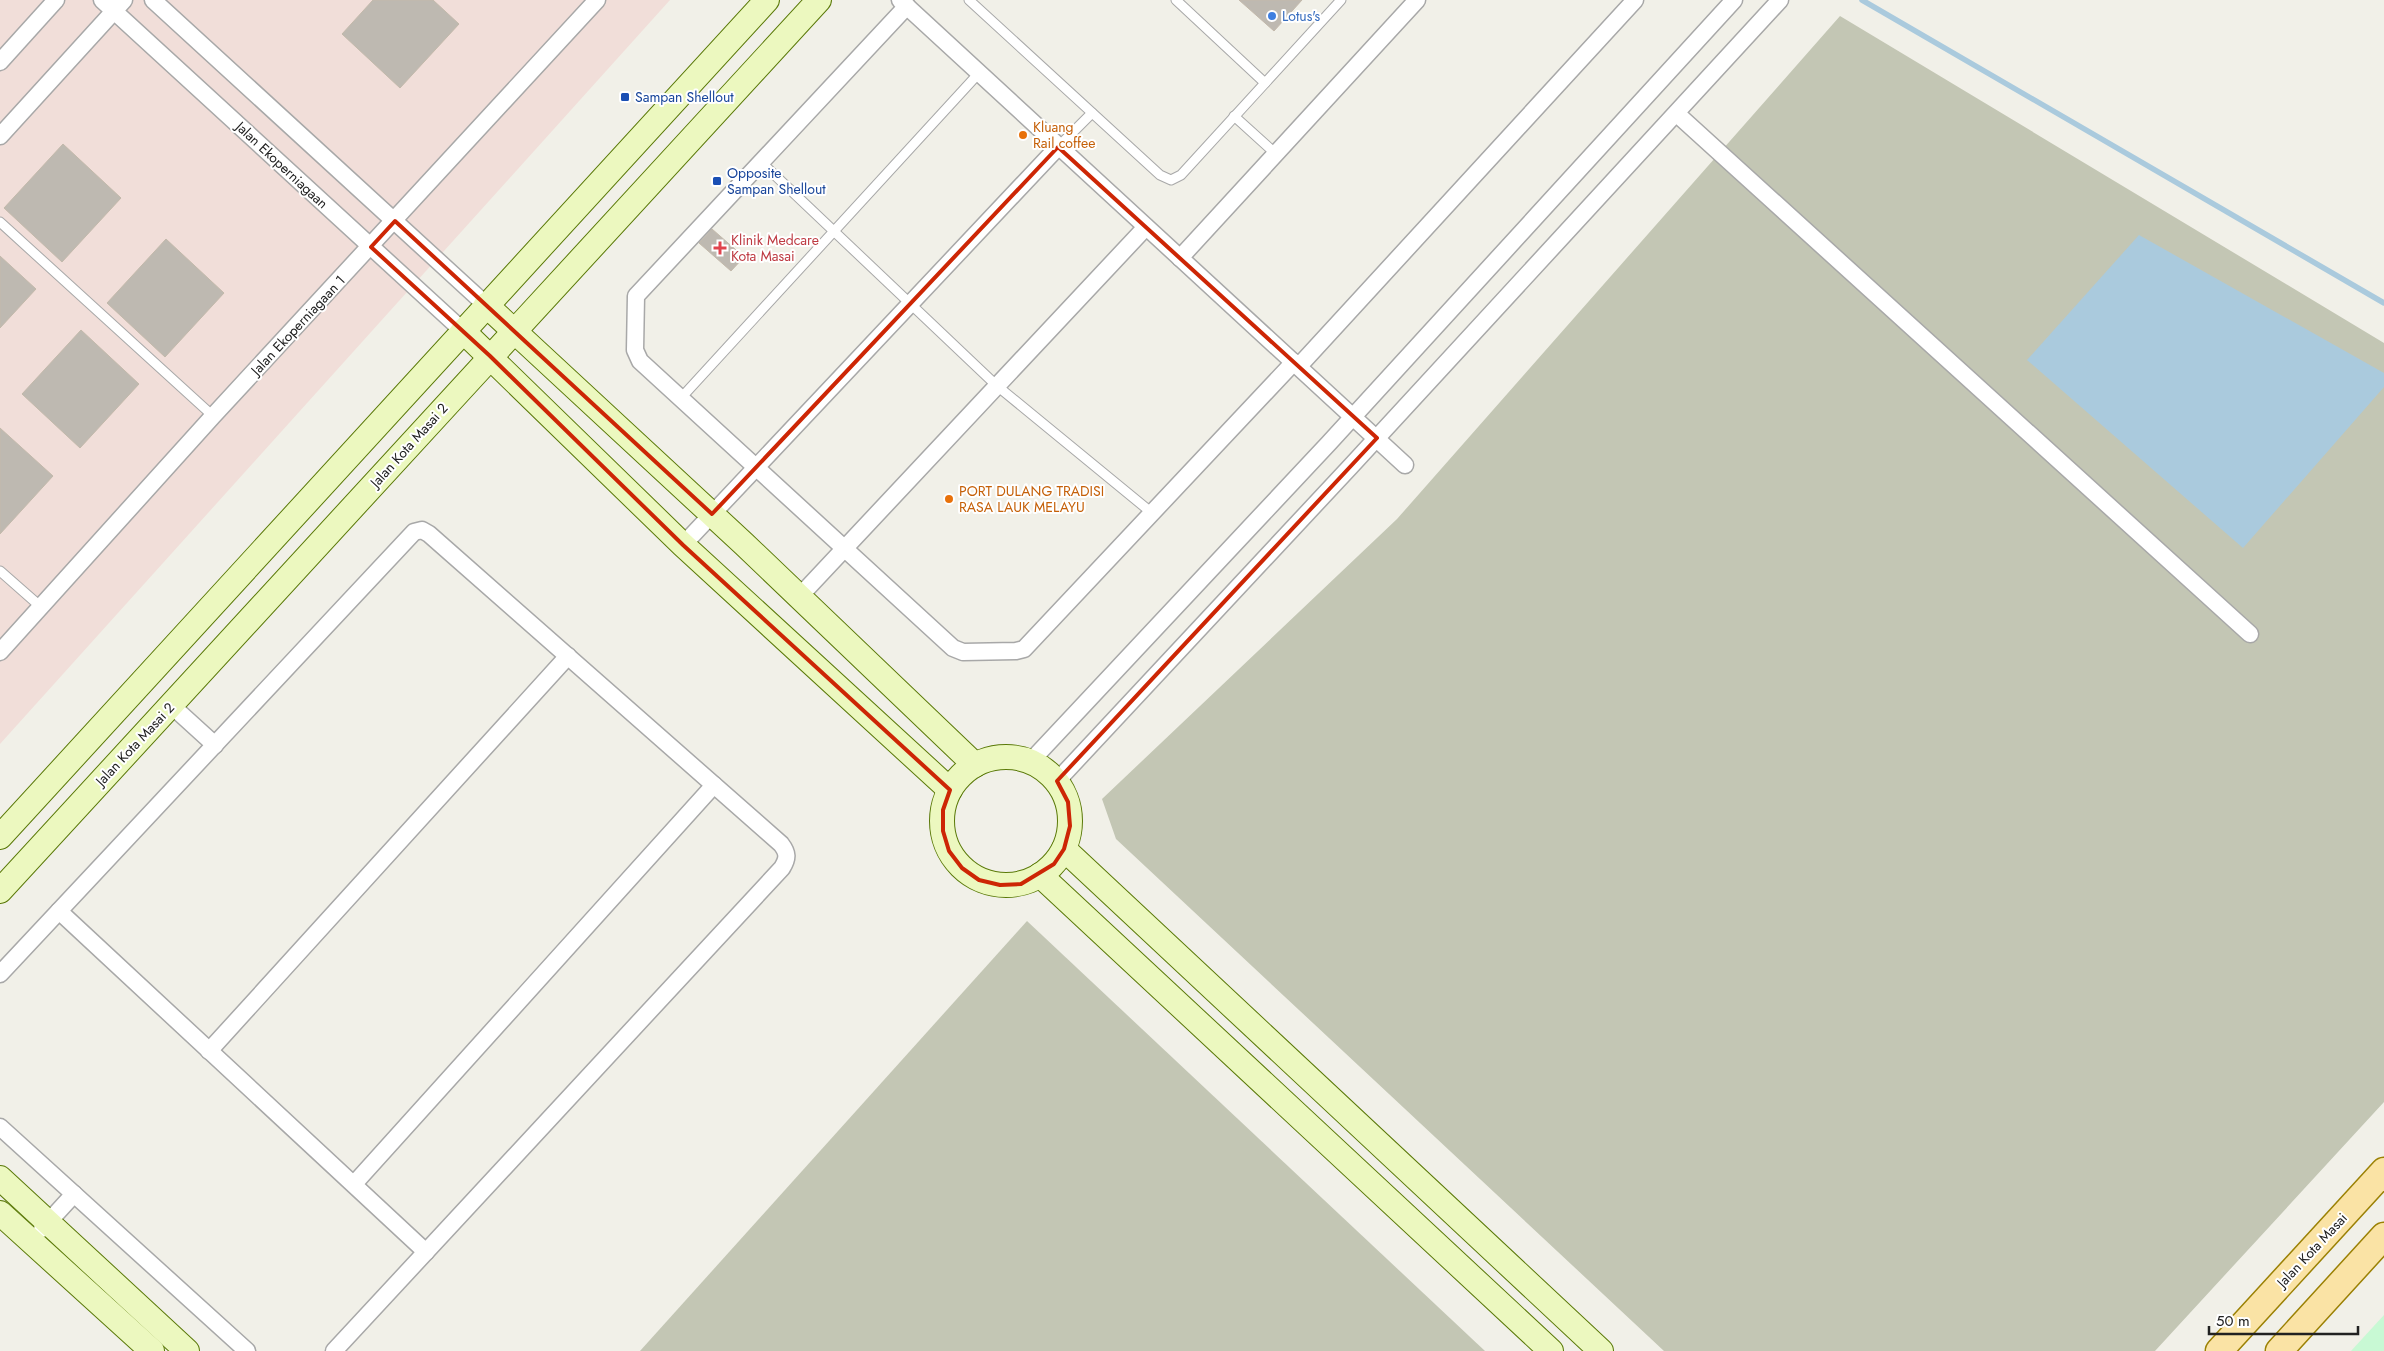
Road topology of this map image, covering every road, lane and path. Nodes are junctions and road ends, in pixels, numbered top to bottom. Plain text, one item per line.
1 (56, 0) edge
2 (102, 0) edge
3 (153, 0) edge
4 (597, 0) edge
5 (767, 0) edge
6 (819, 0) edge
7 (969, 0) edge
8 (1176, 0) edge
9 (1342, 0) edge
10 (1417, 0) edge
11 (1635, 0) edge
12 (1734, 0) edge
13 (1780, 0) edge
14 (903, 3) edge
15 (119, 6) edge
16 (0, 62) edge
17 (978, 73) junction
18 (1265, 83) junction
19 (1092, 113) junction
20 (1677, 114) junction
21 (1234, 116) junction
22 (0, 136) edge
23 (1058, 147) junction
24 (1276, 154) junction
25 (762, 163) junction
26 (395, 221) junction
27 (0, 222) edge
28 (1146, 227) junction
29 (834, 232) junction
30 (371, 247) junction
31 (1180, 258) junction
32 (486, 305) junction
33 (910, 305) junction
34 (463, 330) junction
35 (514, 330) junction
36 (490, 356) junction
37 (1296, 364) junction
38 (996, 385) junction
39 (681, 398) junction
40 (1352, 415) junction
41 (213, 416) junction
42 (1377, 438) junction
43 (1405, 465) dead end
44 (757, 466) junction
45 (1152, 513) junction
46 (712, 514) junction
47 (683, 545) junction
48 (845, 547) junction
49 (0, 570) edge
50 (799, 597) junction
51 (41, 607) junction
52 (2250, 634) dead end
53 (0, 652) edge
54 (568, 656) junction
55 (171, 705) junction
56 (215, 745) junction
57 (1031, 761) junction
58 (975, 765) junction
59 (1057, 781) junction
60 (714, 785) junction
61 (950, 790) junction
62 (0, 837) edge
63 (1064, 849) junction
64 (1040, 875) junction
65 (0, 892) edge
66 (59, 911) junction
67 (0, 974) edge
68 (210, 1051) junction
69 (0, 1127) edge
70 (2384, 1171) edge
71 (0, 1178) edge
72 (354, 1184) junction
73 (74, 1194) junction
74 (0, 1213) edge
75 (48, 1222) junction
76 (2384, 1236) edge
77 (31, 1241) junction
78 (426, 1252) junction
79 (152, 1351) edge
80 (187, 1351) edge
81 (247, 1351) edge
82 (334, 1351) edge
83 (1551, 1351) edge
84 (1601, 1351) edge
85 (2219, 1351) edge
86 (2279, 1351) edge

1 - 16 street
2 - 15 street, Jalan Ekoperniagaan
3 - 26 street
4 - 26 street, Jalan Ekoperniagaan 1
5 - 32 street
6 - 35 street, Jalan Kota Masai 2
7 - 19 lane
8 - 18 lane
9 - 18 lane
10 - 24 street
11 - 37 street
12 - 40 street
13 - 20 street
14 - 17 street
14 - 25 street
15 - 22 street
15 - 30 street, Jalan Ekoperniagaan
17 - 23 street
17 - 29 lane
18 - 21 lane
19 - 21 lane
19 - 23 lane
20 - 42 street
20 - 52 street
21 - 24 lane
23 - 28 street
23 - 33 street
24 - 31 street
25 - 29 lane
25 - 39 street
26 - 30 street, Jalan Ekoperniagaan 1
26 - 32 street
27 - 41 lane
28 - 31 street
28 - 38 street
29 - 33 lane
29 - 39 lane
30 - 34 street, Jalan Ekoperniagaan
30 - 41 street, Jalan Ekoperniagaan 1
31 - 37 street
32 - 34 street
32 - 35 street
33 - 38 lane
33 - 44 street
34 - 36 street
34 - 62 street
35 - 36 street, Jalan Kota Masai 2
35 - 46 street
36 - 47 street
36 - 55 street, Jalan Kota Masai 2
37 - 40 street
37 - 45 street
38 - 45 lane
38 - 48 street
39 - 44 street
40 - 42 street
40 - 57 street
41 - 51 street, Jalan Ekoperniagaan 1
42 - 43 street
42 - 59 street
44 - 46 street
44 - 48 street
45 - 48 street
46 - 47 street
46 - 50 street
47 - 61 street
48 - 50 street
49 - 51 lane
50 - 58 street
51 - 53 street, Jalan Ekoperniagaan 1
54 - 56 street
54 - 60 street
54 - 68 street
55 - 56 street
55 - 65 street, Jalan Kota Masai 2
56 - 66 street
57 - 58 street
57 - 59 street
58 - 61 street
59 - 63 street
60 - 72 street
60 - 78 street
61 - 64 street
63 - 64 street
63 - 84 street
64 - 83 street
66 - 67 street
66 - 68 street
68 - 72 street
69 - 73 street
70 - 85 main road, Jalan Kota Masai
71 - 75 street
72 - 78 street
73 - 75 street
73 - 81 street
74 - 77 street
75 - 77 street
75 - 80 street
76 - 86 main road
77 - 79 street
78 - 82 street

